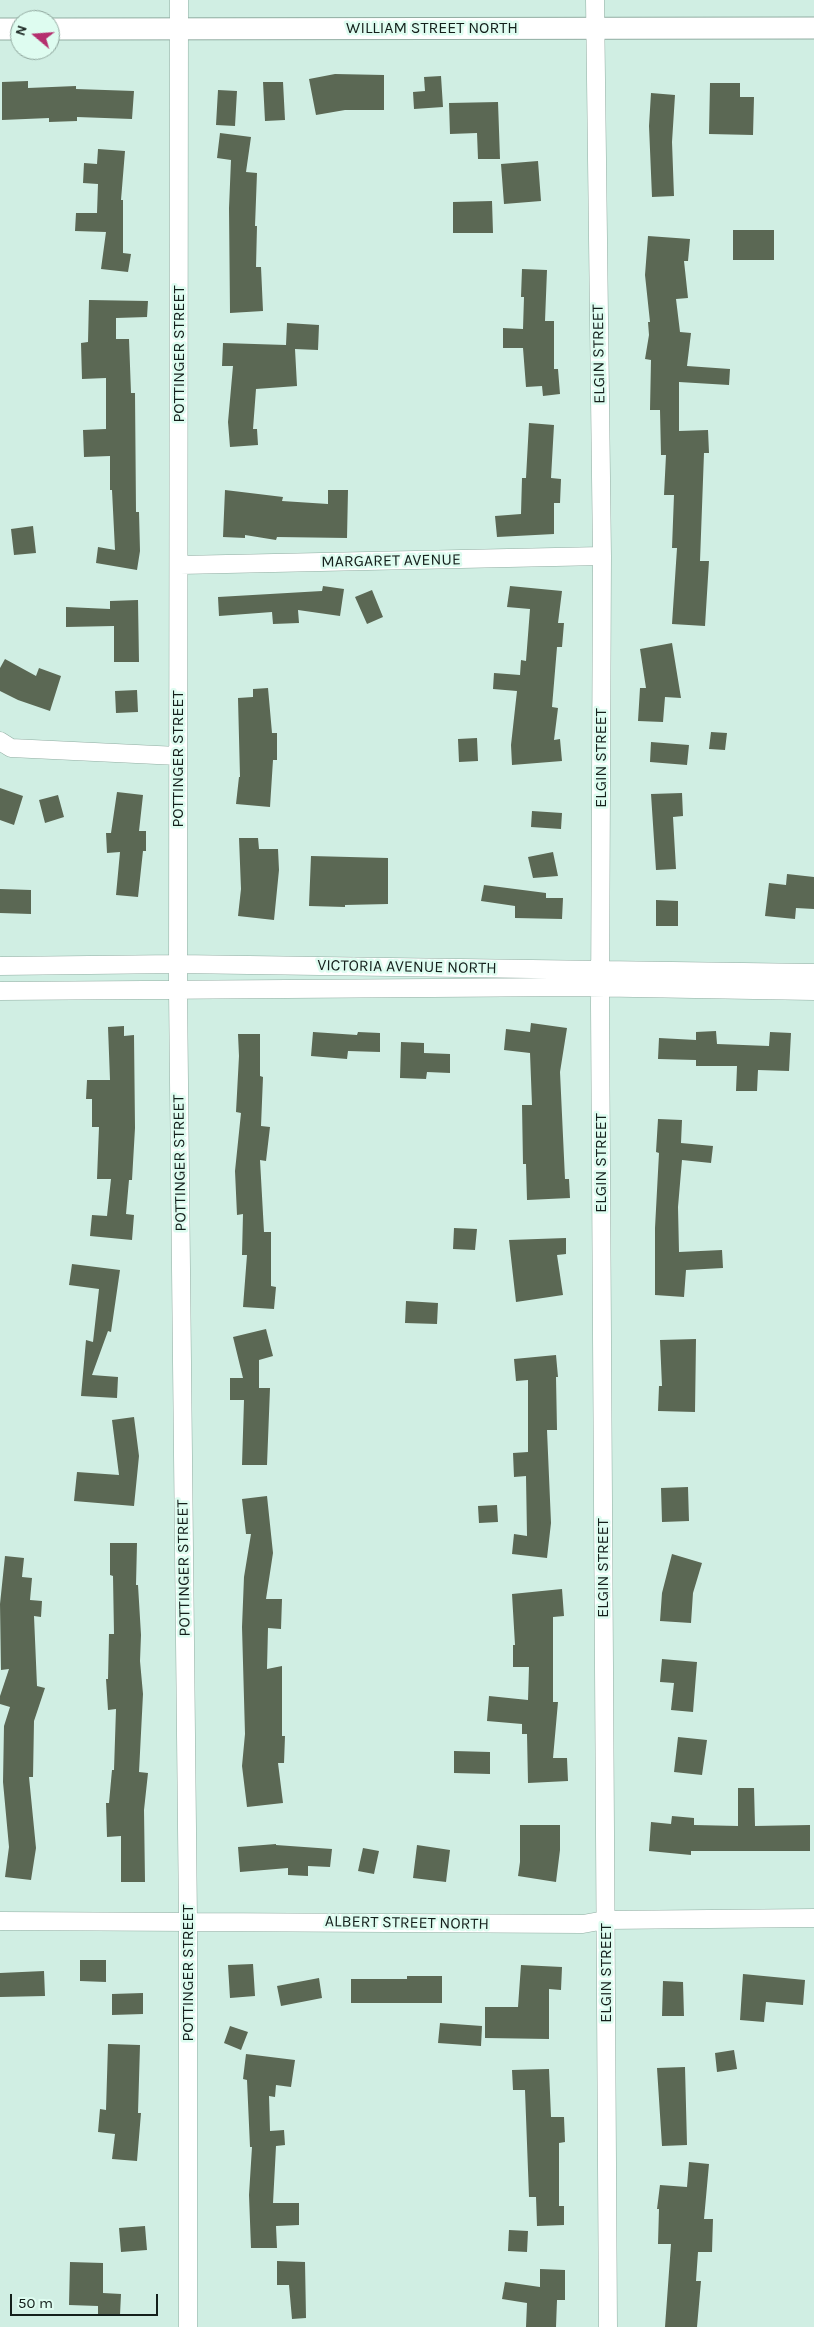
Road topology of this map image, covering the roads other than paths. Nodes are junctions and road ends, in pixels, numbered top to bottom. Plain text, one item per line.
1 (179, 0) edge
2 (595, 0) edge
3 (179, 28) junction
4 (596, 28) junction
5 (814, 28) edge
6 (60, 29) edge
7 (602, 556) junction
8 (180, 565) junction
9 (0, 741) edge
10 (178, 756) junction
11 (178, 964) junction
12 (0, 966) edge
13 (600, 970) junction
14 (794, 973) junction
15 (814, 973) edge
16 (600, 988) junction
17 (178, 989) junction
18 (0, 991) edge
19 (814, 991) edge
20 (794, 992) junction
21 (814, 1918) edge
22 (188, 1920) junction
23 (605, 1920) junction
24 (0, 1921) edge
25 (188, 2327) edge
26 (608, 2327) edge

1 - 3 street, POTTINGER STREET
2 - 4 street, ELGIN STREET
3 - 4 street, WILLIAM STREET NORTH
3 - 6 street, WILLIAM STREET NORTH
3 - 8 street, POTTINGER STREET
4 - 5 street, WILLIAM STREET NORTH
4 - 7 street, ELGIN STREET
7 - 8 street, MARGARET AVENUE
7 - 13 street, ELGIN STREET
8 - 10 street, POTTINGER STREET
9 - 10 street
10 - 11 street, POTTINGER STREET
11 - 12 street, VICTORIA AVENUE NORTH
11 - 13 street, VICTORIA AVENUE NORTH
11 - 17 street, POTTINGER STREET
13 - 14 street, VICTORIA AVENUE NORTH
13 - 16 street, ELGIN STREET
14 - 15 street, VICTORIA AVENUE NORTH
14 - 20 street
16 - 17 street, VICTORIA AVENUE NORTH
16 - 20 street, VICTORIA AVENUE NORTH
16 - 23 street, ELGIN STREET
17 - 18 street, VICTORIA AVENUE NORTH
17 - 22 street, POTTINGER STREET
19 - 20 street, VICTORIA AVENUE NORTH
21 - 23 street, ALBERT STREET NORTH
22 - 23 street, ALBERT STREET NORTH
22 - 24 street, ALBERT STREET NORTH
22 - 25 street, POTTINGER STREET
23 - 26 street, ELGIN STREET

